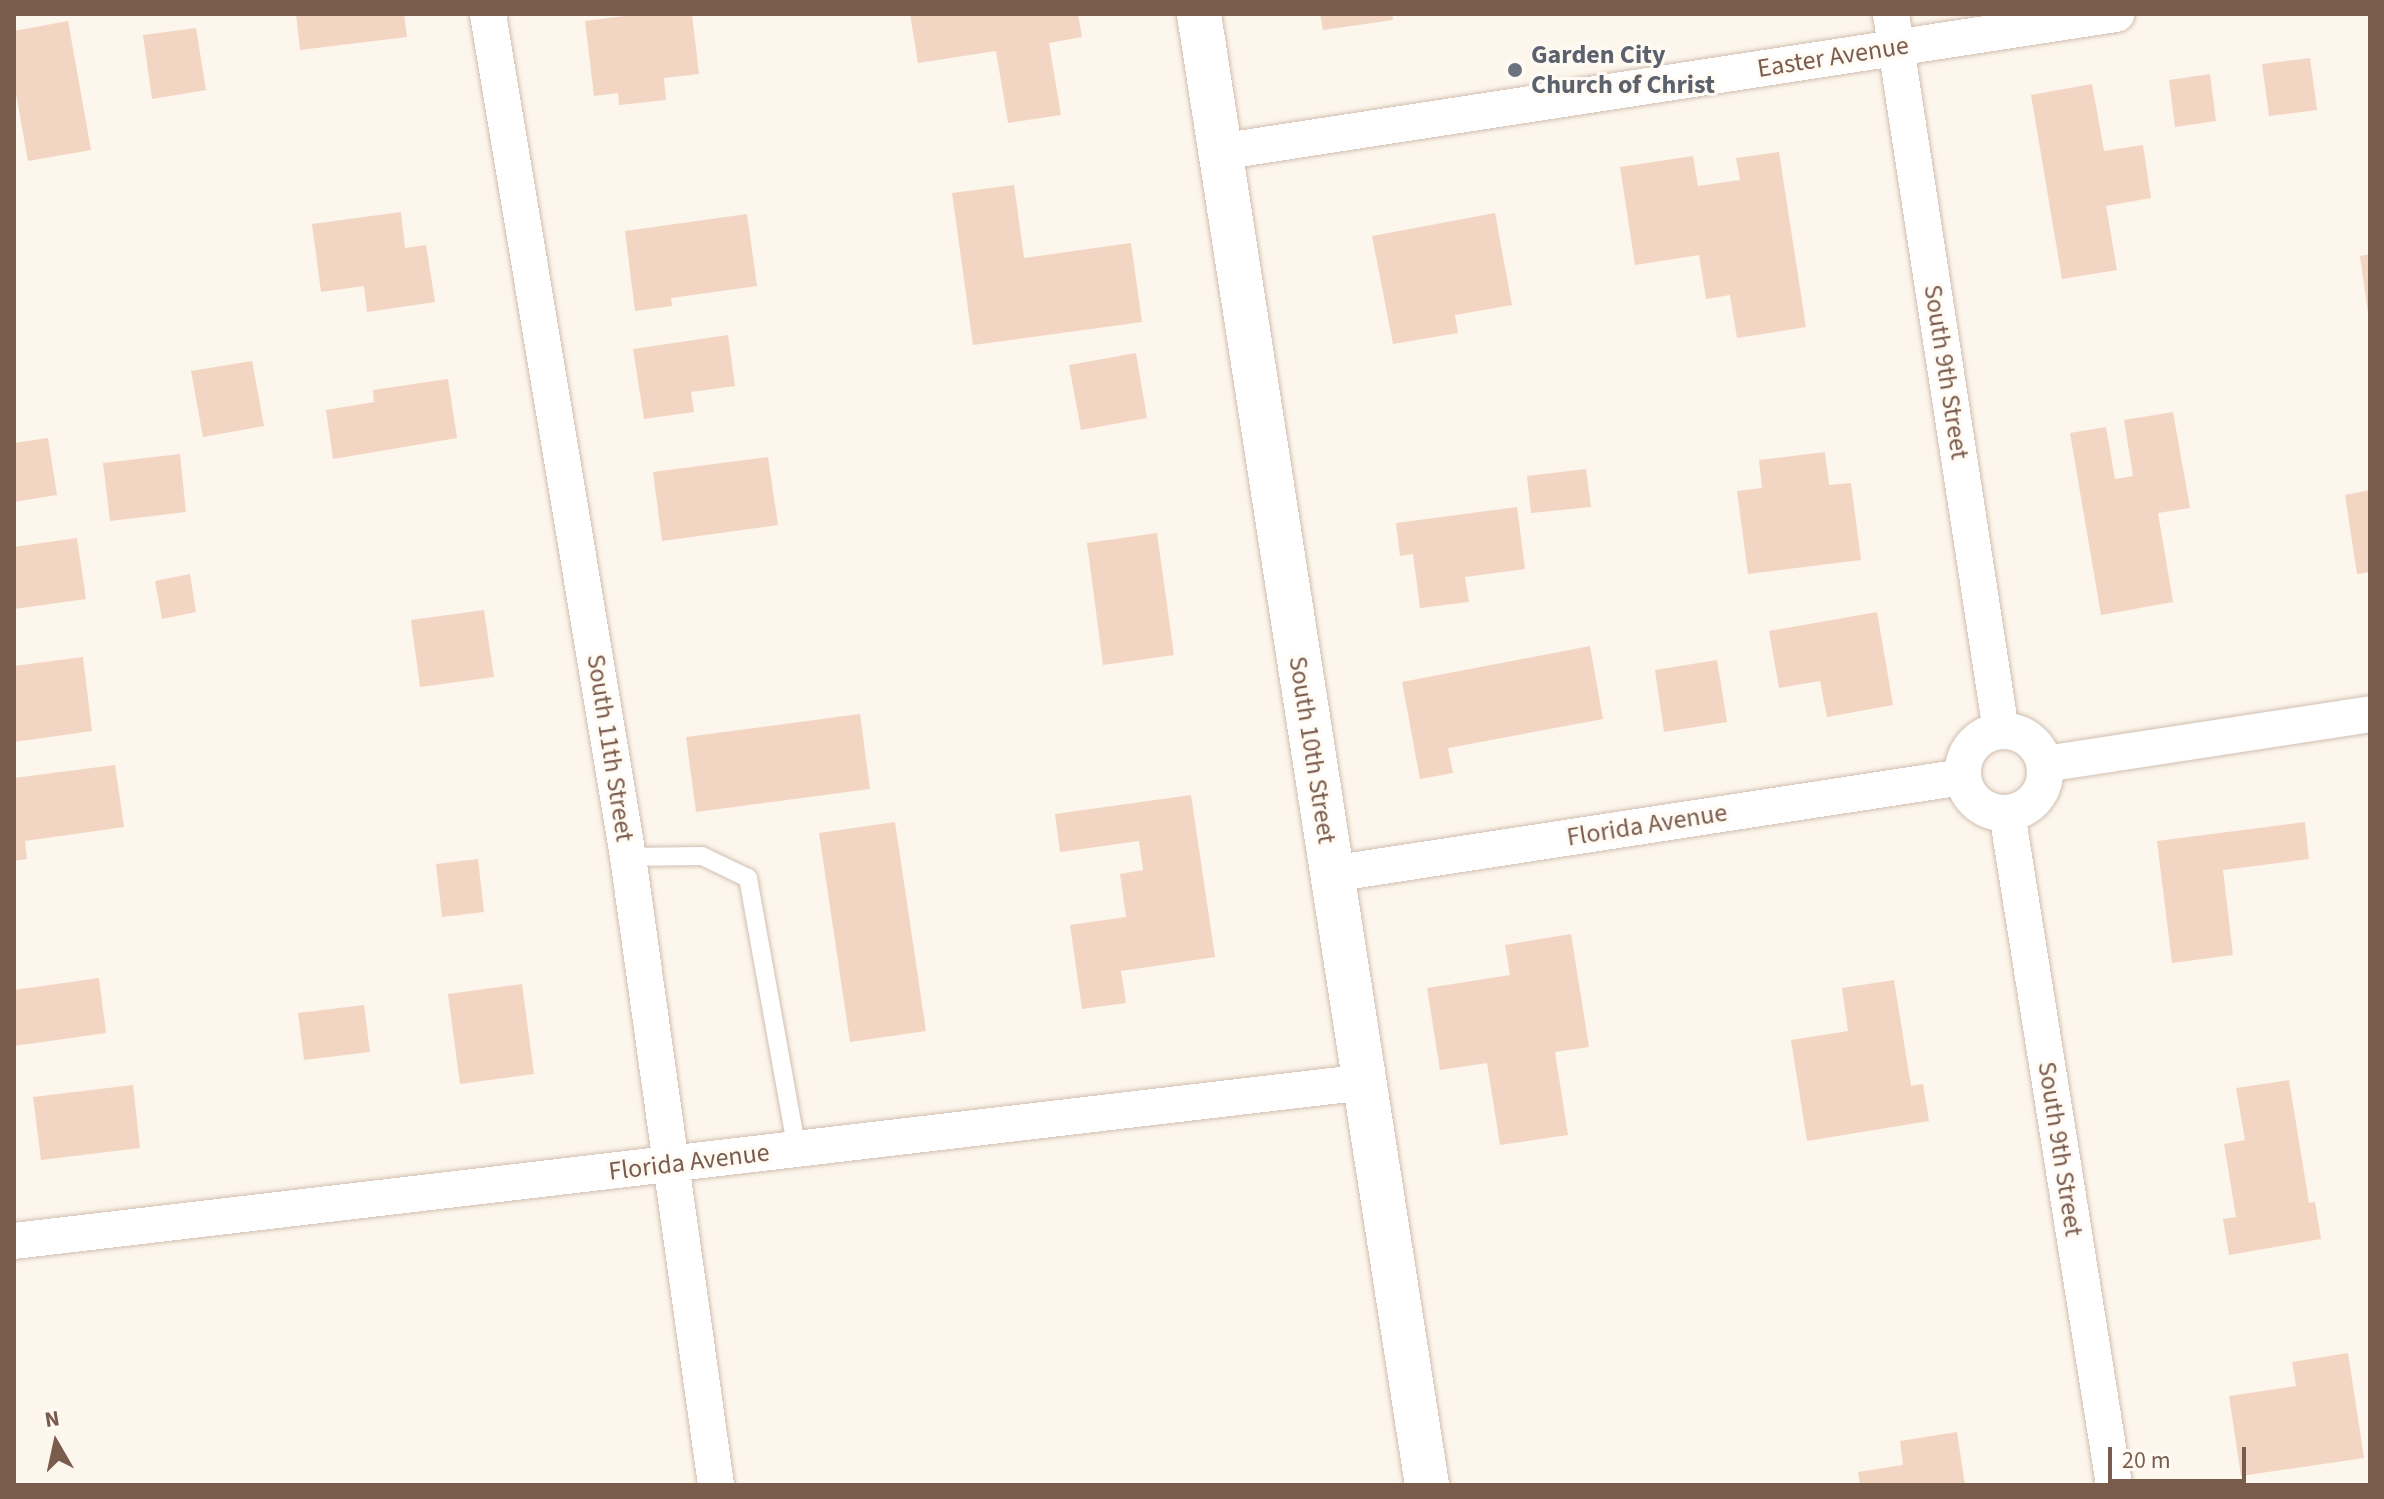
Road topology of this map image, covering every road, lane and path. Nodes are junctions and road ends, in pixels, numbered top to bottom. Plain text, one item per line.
1 (488, 14) edge
2 (1199, 14) edge
3 (2116, 14) edge
4 (1894, 31) edge
5 (1219, 152) junction
6 (2370, 714) edge
7 (2001, 731) junction
8 (2045, 764) junction
9 (1963, 777) junction
10 (2007, 813) junction
11 (628, 857) junction
12 (1331, 874) junction
13 (1365, 1082) junction
14 (797, 1149) junction
15 (668, 1164) junction
16 (14, 1241) edge
17 (716, 1485) edge
18 (1427, 1485) edge
19 (2114, 1485) edge

1 - 11 street, South 11th Street
2 - 5 street, South 10th Street
3 - 4 street, Easter Avenue
4 - 5 street, Easter Avenue
4 - 7 street, South 9th Street
5 - 12 street, South 10th Street
6 - 8 street
7 - 8 street
7 - 9 street
8 - 10 street
9 - 10 street
9 - 12 street, Florida Avenue
10 - 19 street, South 9th Street
11 - 14 lane
11 - 15 street, South 11th Street
12 - 13 street, South 10th Street
13 - 14 street, Florida Avenue
13 - 18 street, South 10th Street
14 - 15 street, Florida Avenue
15 - 16 street, Florida Avenue
15 - 17 street, South 11th Street

